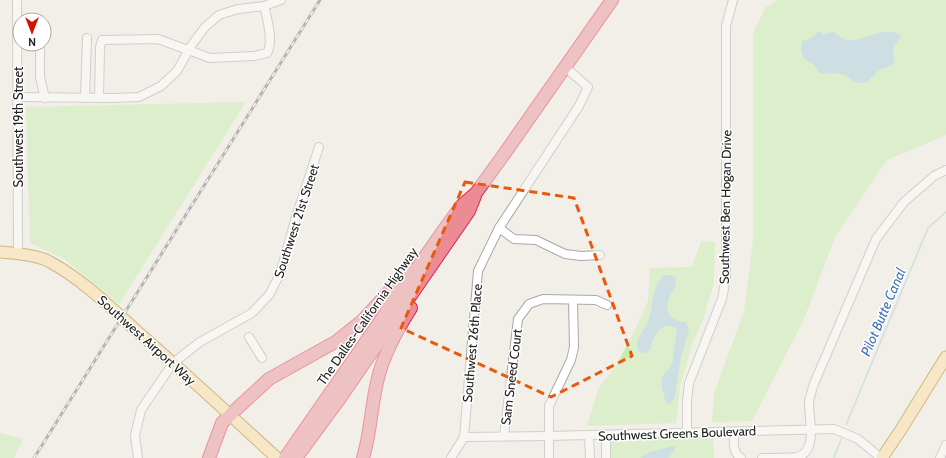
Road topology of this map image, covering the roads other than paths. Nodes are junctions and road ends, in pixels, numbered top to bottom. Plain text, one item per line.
1 (17, 0) edge
2 (281, 0) edge
3 (612, 0) edge
4 (733, 0) edge
5 (264, 6) junction
6 (86, 38) dead end
7 (40, 52) edge
8 (565, 67) junction
9 (18, 97) junction
10 (46, 98) junction
11 (86, 98) junction
12 (99, 98) junction
13 (319, 147) dead end
14 (946, 170) edge
15 (476, 193) junction
16 (469, 211) junction
17 (499, 228) junction
18 (443, 231) junction
19 (0, 252) edge
20 (18, 253) junction
21 (600, 255) dead end
22 (573, 300) junction
23 (607, 305) dead end
24 (249, 336) dead end
25 (946, 357) edge
26 (262, 358) dead end
27 (174, 363) junction
28 (230, 415) junction
29 (811, 429) junction
30 (734, 432) junction
31 (687, 433) junction
32 (589, 435) junction
33 (606, 435) junction
34 (504, 436) junction
35 (548, 436) junction
36 (464, 437) junction
37 (946, 446) edge
38 (286, 457) edge
39 (138, 458) edge
40 (210, 458) edge
41 (363, 458) edge
42 (451, 458) edge
43 (549, 458) edge
44 (590, 458) edge
45 (606, 458) edge
46 (741, 458) edge
47 (762, 458) edge
48 (881, 458) edge
49 (940, 458) edge

1 - 9 street, Southwest 19th Street
2 - 5 street
3 - 8 highway, The Dalles-California Highway
4 - 31 street, Southwest Ben Hogan Drive
5 - 12 street
5 - 12 street
6 - 11 street
7 - 10 street
8 - 15 highway, The Dalles-California Highway
8 - 17 street, Southwest 26th Place
9 - 10 street
9 - 20 street, Southwest 19th Street
10 - 11 street
11 - 12 street
13 - 27 street, Southwest 21st Street
14 - 29 street
15 - 16 highway, The Dalles-California Highway
15 - 18 highway, The Dalles-California Highway
16 - 38 highway, The Dalles-California Highway
16 - 41 highway
17 - 21 street
17 - 36 street, Southwest 26th Place
18 - 28 highway
18 - 38 highway, The Dalles-California Highway
19 - 20 main road, Southwest Airport Way
20 - 27 main road, Southwest Airport Way
22 - 23 street, Sam Sneed Court
22 - 34 street, Sam Sneed Court
22 - 35 street
24 - 26 street
25 - 48 main road
27 - 28 main road, Southwest Airport Way
27 - 39 street, Southwest 21st Street
28 - 38 main road, Southwest Airport Way
28 - 40 highway
29 - 30 street, Southwest Greens Boulevard
29 - 47 street
29 - 48 street, Southwest Greens Boulevard
30 - 31 street, Southwest Greens Boulevard
30 - 46 street
31 - 33 street, Southwest Greens Boulevard
32 - 33 street, Southwest Greens Boulevard
32 - 35 street, Southwest Greens Boulevard
32 - 44 street
33 - 45 street
34 - 35 street, Southwest Greens Boulevard
34 - 36 street, Southwest Greens Boulevard
35 - 43 street
36 - 42 street, Southwest 26th Place
37 - 49 street

